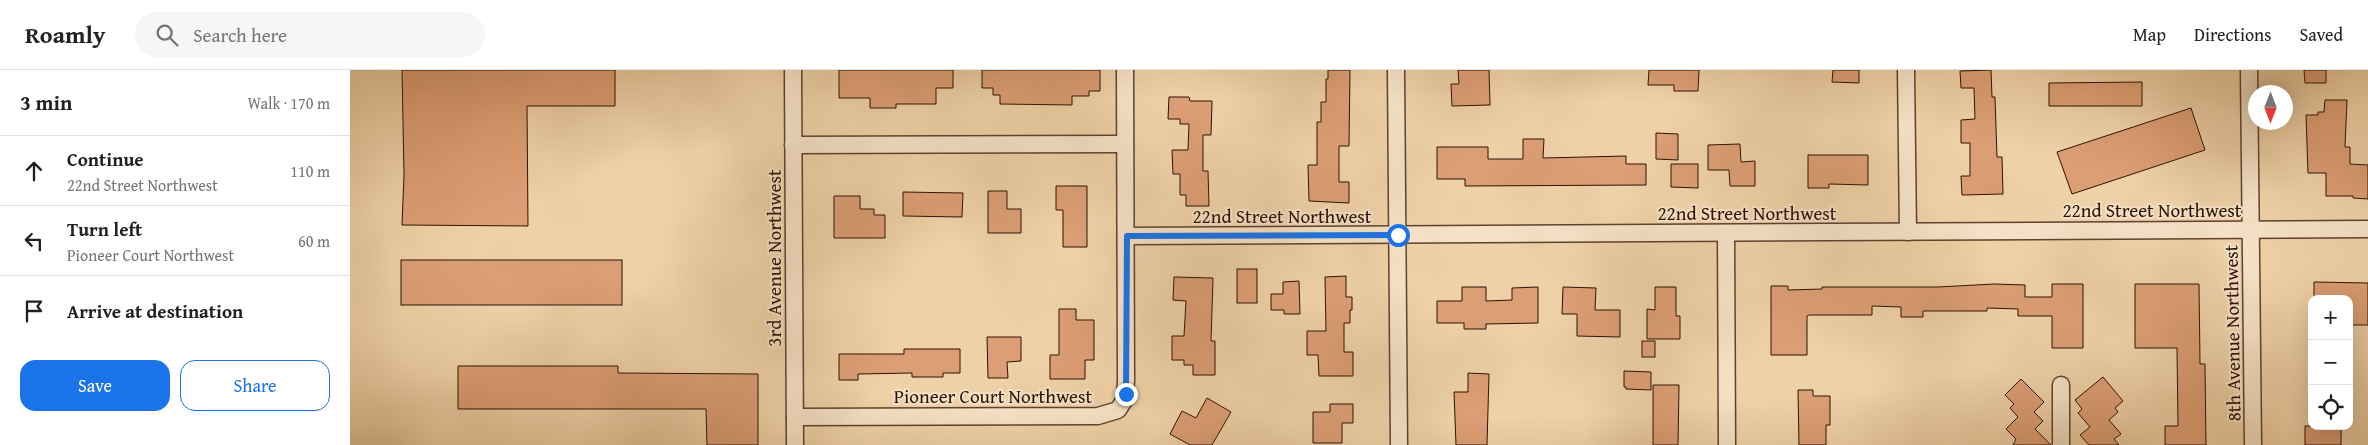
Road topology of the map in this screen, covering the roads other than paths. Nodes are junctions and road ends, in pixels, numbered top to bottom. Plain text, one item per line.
1 (793, 70) edge
2 (1125, 70) edge
3 (1396, 70) edge
4 (1906, 70) edge
5 (2249, 70) edge
6 (1125, 144) junction
7 (793, 145) junction
8 (2368, 229) edge
9 (2251, 230) junction
10 (1908, 232) junction
11 (1726, 233) junction
12 (1398, 235) junction
13 (1127, 236) junction
14 (2061, 385) dead end
15 (794, 418) junction
16 (795, 445) edge
17 (1399, 445) edge
18 (1727, 445) edge
19 (2062, 445) edge
20 (2253, 445) edge

1 - 7 street, 3rd Avenue Northwest
2 - 6 street, Pioneer Court Northwest
3 - 12 street
4 - 10 street
5 - 9 street, 8th Avenue Northwest
6 - 7 street
6 - 13 street, Pioneer Court Northwest
7 - 15 street, 3rd Avenue Northwest
8 - 9 street, 22nd Street Northwest
9 - 10 street, 22nd Street Northwest
9 - 20 street, 8th Avenue Northwest
10 - 11 street, 22nd Street Northwest
11 - 12 street, 22nd Street Northwest
11 - 18 street
12 - 13 street, 22nd Street Northwest
12 - 17 street
13 - 15 street, Pioneer Court Northwest
14 - 19 street
15 - 16 street, 3rd Avenue Northwest

